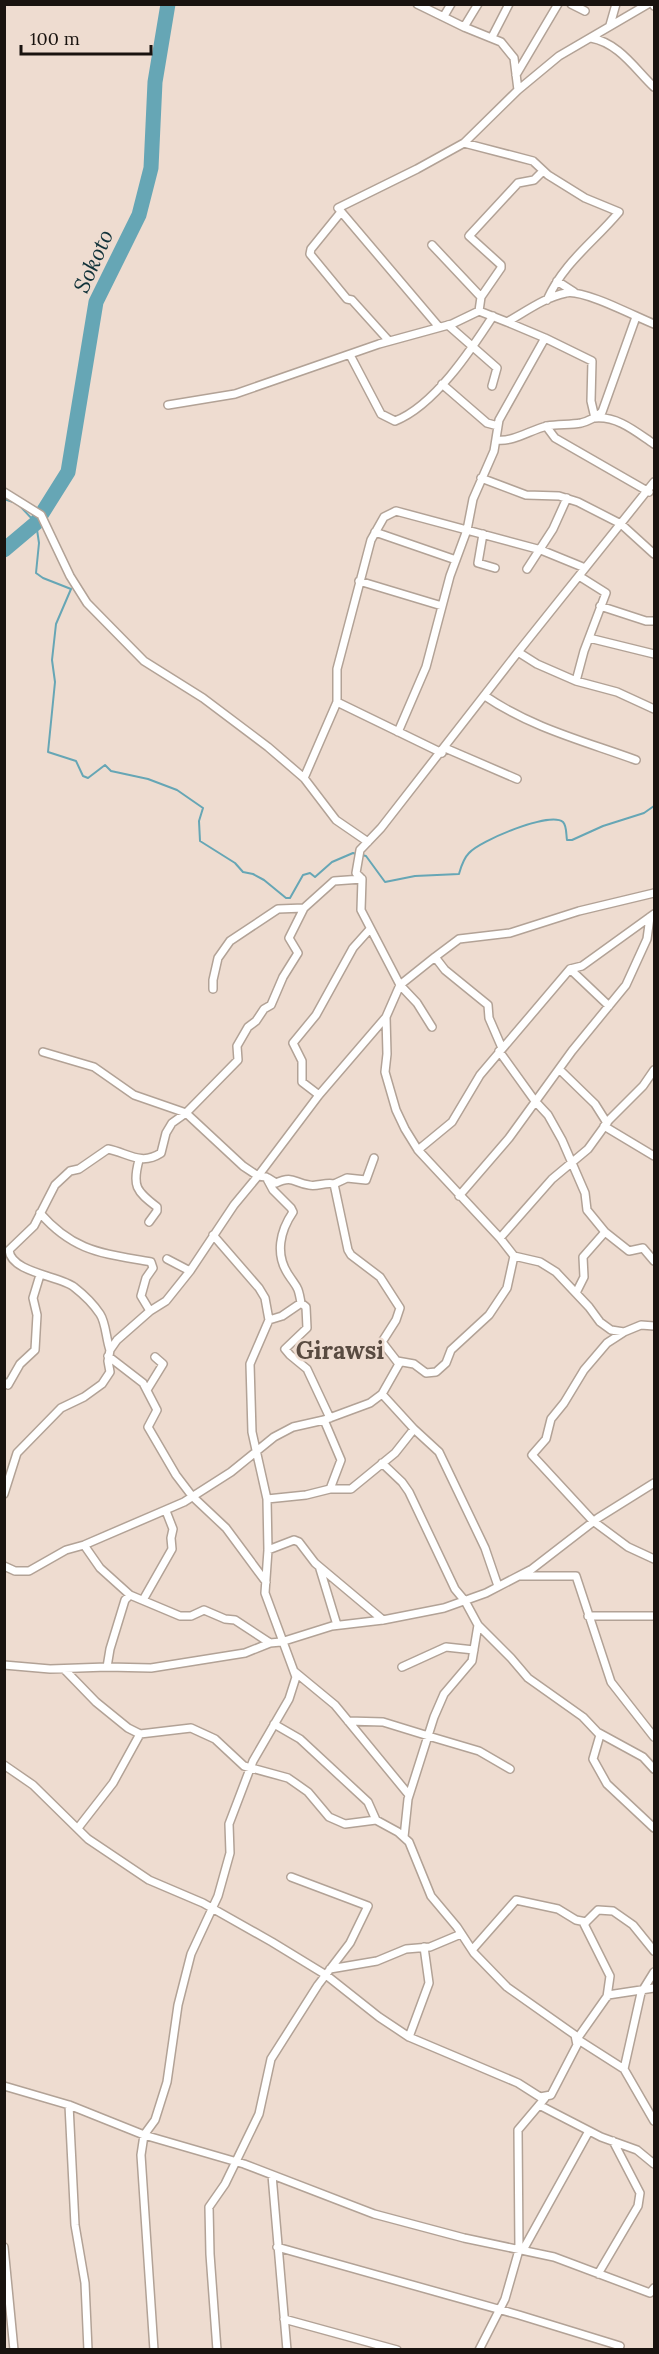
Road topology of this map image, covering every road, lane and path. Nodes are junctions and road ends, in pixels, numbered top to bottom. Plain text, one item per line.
1 (417, 4) edge
2 (451, 4) edge
3 (478, 4) edge
4 (509, 4) edge
5 (558, 4) edge
6 (571, 4) edge
7 (648, 4) edge
8 (614, 6) edge
9 (585, 11) dead end
10 (444, 16) junction
11 (610, 25) junction
12 (464, 27) junction
13 (492, 37) junction
14 (591, 38) junction
15 (516, 75) junction
16 (654, 87) edge
17 (518, 90) junction
18 (464, 143) junction
19 (543, 171) junction
20 (341, 213) junction
21 (432, 245) dead end
22 (557, 281) junction
23 (574, 292) junction
24 (481, 297) junction
25 (547, 300) junction
26 (479, 311) junction
27 (493, 316) junction
28 (636, 317) junction
29 (507, 322) junction
30 (654, 324) edge
31 (448, 325) junction
32 (439, 327) junction
33 (545, 338) junction
34 (389, 341) junction
35 (473, 347) junction
36 (350, 355) junction
37 (442, 384) junction
38 (492, 386) dead end
39 (168, 405) dead end
40 (595, 418) junction
41 (498, 426) junction
42 (546, 426) junction
43 (497, 440) junction
44 (654, 444) edge
45 (481, 478) junction
46 (654, 482) edge
47 (4, 492) edge
48 (649, 492) junction
49 (567, 498) junction
50 (621, 524) junction
51 (468, 531) junction
52 (375, 532) junction
53 (483, 534) junction
54 (541, 550) junction
55 (654, 554) edge
56 (456, 560) junction
57 (495, 568) dead end
58 (585, 568) junction
59 (527, 569) dead end
60 (579, 576) junction
61 (359, 581) junction
62 (442, 606) junction
63 (600, 606) junction
64 (654, 621) edge
65 (589, 638) junction
66 (518, 652) junction
67 (654, 654) edge
68 (576, 681) junction
69 (485, 696) junction
70 (337, 702) junction
71 (654, 709) edge
72 (398, 732) junction
73 (443, 750) junction
74 (636, 760) dead end
75 (304, 778) junction
76 (516, 779) dead end
77 (368, 842) junction
78 (362, 879) junction
79 (654, 892) edge
80 (304, 908) junction
81 (652, 916) edge
82 (370, 929) junction
83 (435, 957) junction
84 (570, 969) junction
85 (400, 985) junction
86 (213, 990) dead end
87 (609, 1006) junction
88 (386, 1017) junction
89 (432, 1027) dead end
90 (500, 1049) junction
91 (43, 1052) dead end
92 (559, 1069) junction
93 (654, 1070) edge
94 (319, 1095) junction
95 (535, 1101) junction
96 (186, 1113) junction
97 (606, 1125) junction
98 (418, 1150) junction
99 (654, 1156) edge
100 (374, 1158) dead end
101 (139, 1160) junction
102 (571, 1164) junction
103 (262, 1177) junction
104 (334, 1184) junction
105 (459, 1196) junction
106 (39, 1213) junction
107 (149, 1222) dead end
108 (605, 1232) junction
109 (213, 1235) junction
110 (500, 1238) junction
111 (514, 1256) junction
112 (167, 1259) dead end
113 (654, 1261) edge
114 (190, 1271) junction
115 (39, 1275) junction
116 (576, 1293) junction
117 (301, 1303) junction
118 (150, 1311) junction
119 (269, 1320) junction
120 (654, 1326) edge
121 (624, 1332) junction
122 (109, 1353) junction
123 (155, 1357) dead end
124 (398, 1361) junction
125 (4, 1383) edge
126 (147, 1390) junction
127 (382, 1394) junction
128 (327, 1418) junction
129 (414, 1429) junction
130 (256, 1450) junction
131 (382, 1463) junction
132 (654, 1484) edge
133 (330, 1489) junction
134 (4, 1494) edge
135 (192, 1496) junction
136 (267, 1499) junction
137 (166, 1511) junction
138 (593, 1521) junction
139 (84, 1545) junction
140 (268, 1550) junction
141 (654, 1559) edge
142 (4, 1566) edge
143 (319, 1567) junction
144 (518, 1576) junction
145 (266, 1582) junction
146 (498, 1586) junction
147 (130, 1595) junction
148 (143, 1600) junction
149 (465, 1601) junction
150 (588, 1616) junction
151 (654, 1616) edge
152 (383, 1620) junction
153 (337, 1625) junction
154 (478, 1625) junction
155 (281, 1642) junction
156 (270, 1643) junction
157 (474, 1650) junction
158 (4, 1665) edge
159 (107, 1667) junction
160 (402, 1667) dead end
161 (64, 1669) junction
162 (293, 1670) junction
163 (348, 1721) junction
164 (274, 1724) junction
165 (596, 1732) junction
166 (140, 1734) junction
167 (428, 1736) junction
168 (654, 1737) edge
169 (4, 1765) edge
170 (250, 1768) junction
171 (510, 1769) dead end
172 (654, 1769) edge
173 (409, 1795) junction
174 (376, 1820) junction
175 (78, 1828) junction
176 (654, 1828) edge
177 (404, 1837) junction
178 (291, 1878) dead end
179 (212, 1908) junction
180 (586, 1922) junction
181 (461, 1934) junction
182 (424, 1947) junction
183 (472, 1950) junction
184 (654, 1951) edge
185 (328, 1972) junction
186 (654, 1972) edge
187 (654, 1988) edge
188 (644, 1989) junction
189 (607, 1997) junction
190 (409, 2037) junction
191 (577, 2039) junction
192 (624, 2069) junction
193 (4, 2086) edge
194 (545, 2098) junction
195 (69, 2105) junction
196 (539, 2105) junction
197 (654, 2121) edge
198 (590, 2131) junction
199 (144, 2134) junction
200 (613, 2141) junction
201 (236, 2162) junction
202 (654, 2164) edge
203 (272, 2175) junction
204 (4, 2247) edge
205 (277, 2247) junction
206 (521, 2250) junction
207 (598, 2274) junction
208 (654, 2288) edge
209 (500, 2309) junction
210 (284, 2319) junction
211 (620, 2346) dead end
212 (14, 2349) edge
213 (88, 2349) edge
214 (154, 2349) edge
215 (217, 2349) edge
216 (287, 2349) edge
217 (397, 2349) edge
218 (479, 2349) edge

1 - 10 street
2 - 10 street
3 - 12 street
4 - 13 street
5 - 15 street
6 - 9 street
7 - 11 street
8 - 11 street
10 - 12 street
11 - 14 street
12 - 13 street
13 - 15 street
14 - 16 street
14 - 17 street
15 - 17 street
17 - 18 street
18 - 19 street
18 - 20 street
19 - 22 street
19 - 24 street
20 - 32 street
20 - 34 street
21 - 24 street
22 - 23 street
22 - 25 street
23 - 25 street
23 - 28 street
24 - 26 street
25 - 29 street
26 - 27 street
26 - 31 street
27 - 29 street
27 - 35 street
28 - 30 street
28 - 40 street
29 - 33 street
31 - 32 street
31 - 35 street
32 - 34 street
33 - 40 street
33 - 41 street
34 - 36 street
35 - 37 street
35 - 38 street
36 - 37 street
36 - 39 street
37 - 41 street
40 - 42 street
40 - 44 street
41 - 43 street
42 - 43 street
42 - 48 street
43 - 45 street
45 - 49 street
45 - 51 street
46 - 48 street
47 - 75 street
48 - 50 street
49 - 50 street
49 - 54 street
50 - 55 street
50 - 58 street
51 - 52 street
51 - 53 street
51 - 56 street
52 - 56 street
52 - 61 street
53 - 54 street
53 - 57 street
54 - 58 street
54 - 59 street
56 - 62 street
58 - 60 street
60 - 63 street
60 - 66 street
61 - 62 street
61 - 70 street
62 - 72 street
63 - 64 street
63 - 65 street
65 - 67 street
65 - 68 street
66 - 68 street
66 - 69 street
68 - 71 street
69 - 73 street
69 - 74 street
70 - 72 street
70 - 75 street
72 - 73 street
73 - 76 street
73 - 77 street
75 - 77 street
77 - 78 street
78 - 80 street
78 - 82 street
79 - 83 street
80 - 86 street
80 - 96 street
81 - 84 street
81 - 87 street
82 - 85 street
82 - 94 street
83 - 85 street
83 - 90 street
84 - 87 street
84 - 90 street
85 - 88 street
85 - 89 street
87 - 92 street
88 - 94 street
88 - 98 street
90 - 95 street
90 - 98 street
91 - 96 street
92 - 95 street
92 - 97 street
93 - 97 street
94 - 103 street
95 - 102 street
95 - 105 street
96 - 101 street
96 - 103 street
97 - 99 street
97 - 102 street
98 - 105 street
100 - 104 street
101 - 106 street
101 - 107 street
102 - 108 street
102 - 110 street
103 - 104 street
103 - 109 street
103 - 117 street
104 - 124 street
105 - 110 street
106 - 115 street
106 - 118 street
108 - 113 street
108 - 116 street
109 - 114 street
109 - 119 street
110 - 111 street
111 - 116 street
111 - 124 street
112 - 114 street
114 - 118 street
115 - 122 street
115 - 125 street
116 - 121 street
117 - 119 street
117 - 128 street
118 - 122 street
119 - 130 street
120 - 121 street
121 - 138 street
122 - 126 street
122 - 134 street
123 - 126 street
124 - 127 street
126 - 135 street
127 - 128 street
127 - 129 street
128 - 130 street
128 - 133 street
129 - 131 street
129 - 146 street
130 - 135 street
130 - 136 street
131 - 133 street
131 - 149 street
132 - 138 street
133 - 136 street
135 - 137 street
135 - 145 street
136 - 140 street
137 - 139 street
137 - 148 street
138 - 141 street
138 - 144 street
139 - 142 street
139 - 147 street
140 - 143 street
140 - 145 street
143 - 152 street
143 - 153 street
144 - 146 street
144 - 150 street
145 - 155 street
146 - 149 street
147 - 148 street
147 - 159 street
148 - 156 street
149 - 152 street
149 - 154 street
150 - 151 street
150 - 168 street
152 - 153 street
153 - 155 street
154 - 157 street
154 - 165 street
155 - 156 street
155 - 162 street
156 - 159 street
157 - 160 street
157 - 167 street
158 - 161 street
159 - 161 street
161 - 166 street
162 - 163 street
162 - 164 street
163 - 167 street
163 - 173 street
164 - 170 street
164 - 174 street
165 - 172 street
165 - 176 street
166 - 170 street
166 - 175 street
167 - 171 street
167 - 173 street
169 - 175 street
170 - 174 street
170 - 179 street
173 - 177 street
174 - 177 street
175 - 179 street
177 - 181 street
178 - 185 street
179 - 185 street
179 - 199 street
180 - 183 street
180 - 184 street
180 - 189 street
181 - 182 street
181 - 183 street
182 - 185 street
182 - 190 street
183 - 191 street
185 - 190 street
185 - 201 street
186 - 188 street
187 - 188 street
188 - 189 street
188 - 192 street
189 - 191 street
190 - 194 street
191 - 192 street
191 - 194 street
192 - 197 street
193 - 195 street
194 - 196 street
195 - 199 street
195 - 213 street
196 - 198 street
196 - 206 street
198 - 200 street
198 - 206 street
199 - 201 street
199 - 214 street
200 - 202 street
200 - 207 street
201 - 203 street
201 - 215 street
203 - 205 street
203 - 206 street
204 - 212 street
205 - 209 street
205 - 210 street
206 - 207 street
206 - 209 street
207 - 208 street
209 - 211 street
209 - 218 street
210 - 216 street
210 - 217 street

